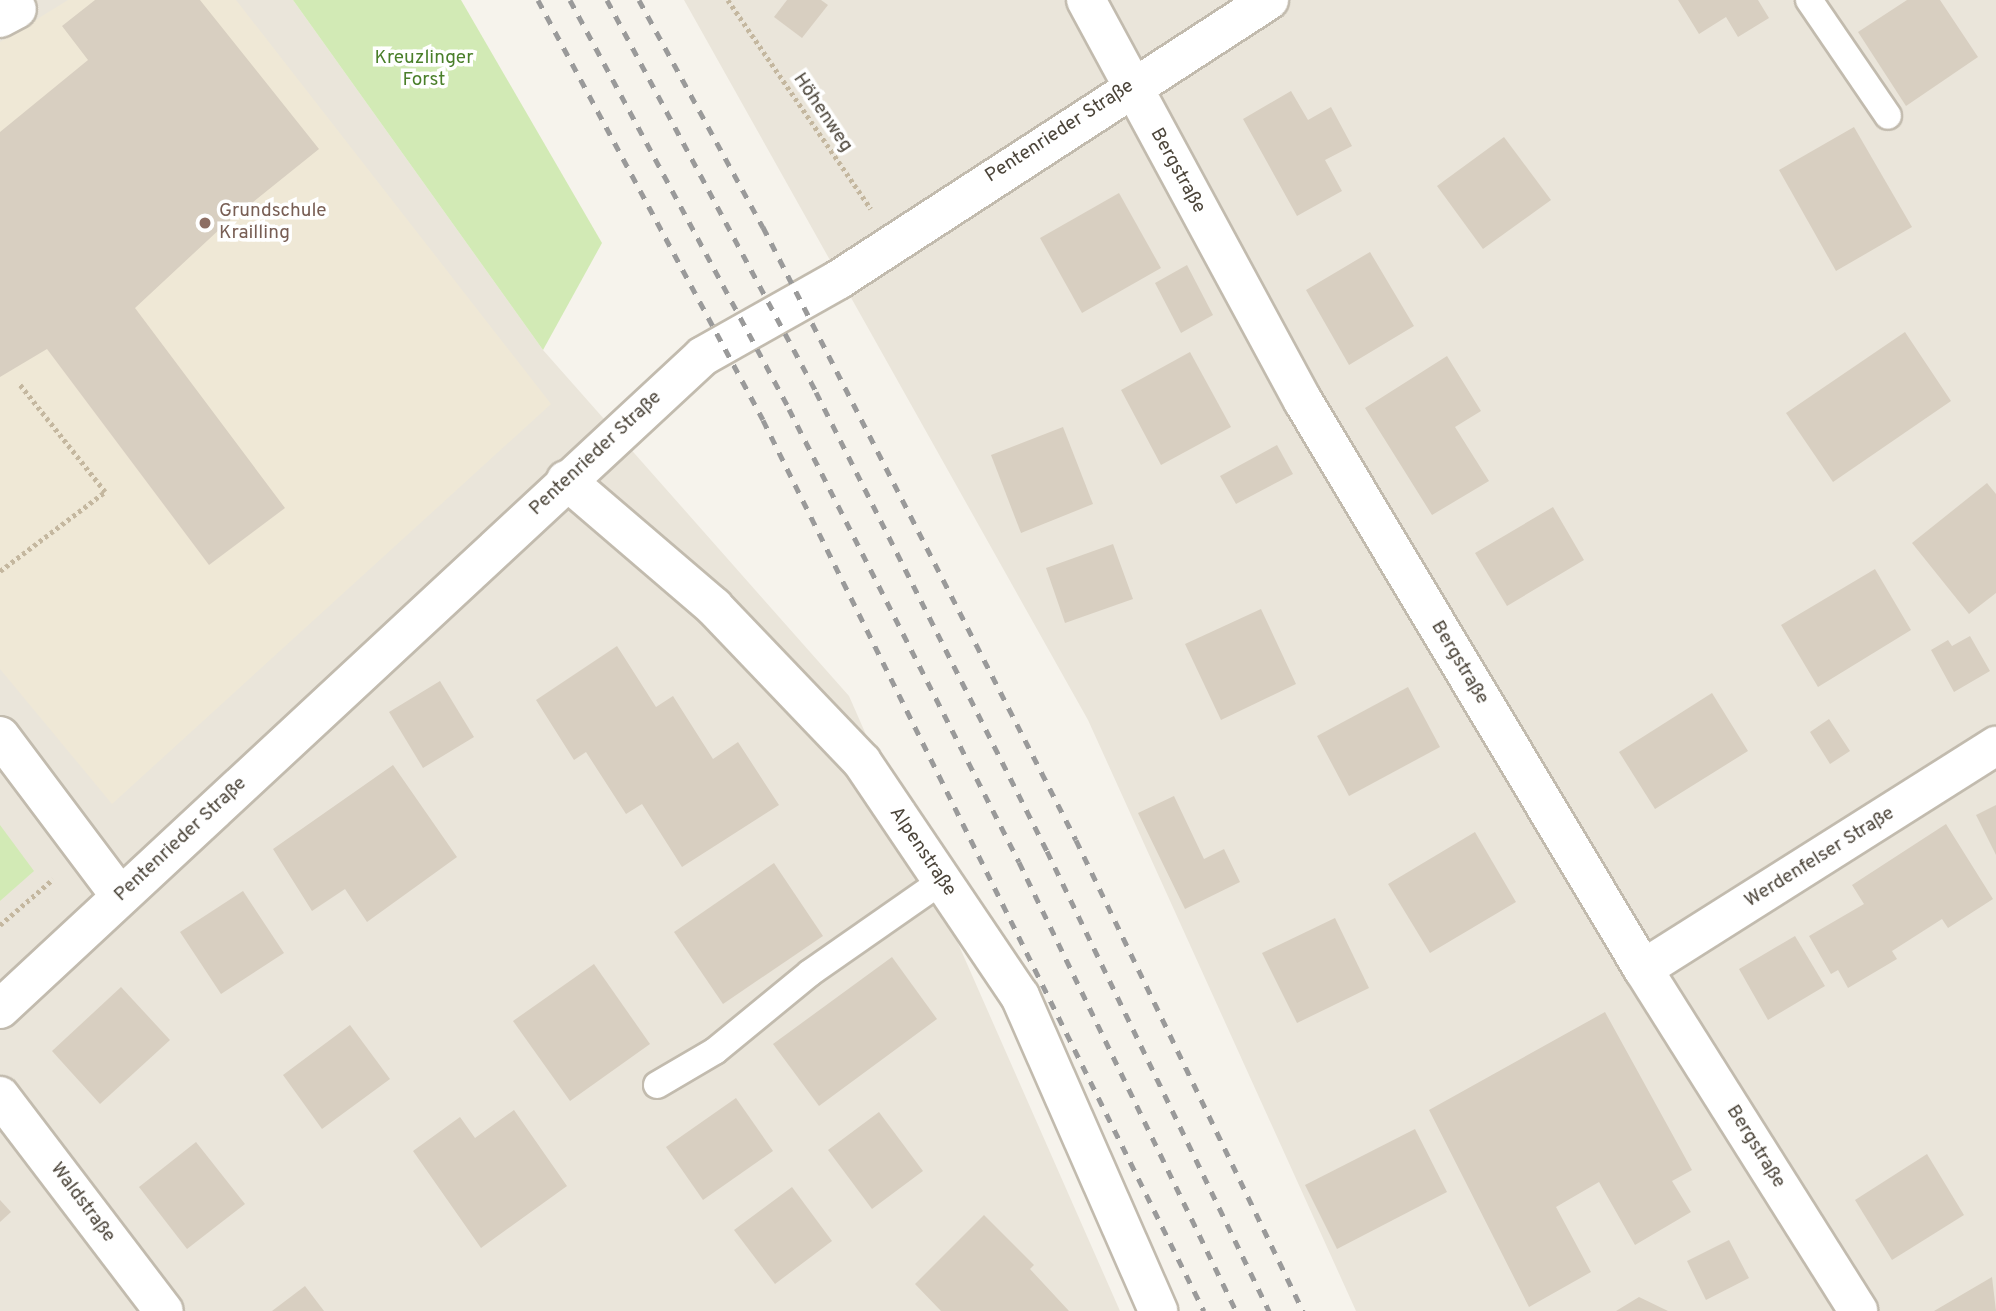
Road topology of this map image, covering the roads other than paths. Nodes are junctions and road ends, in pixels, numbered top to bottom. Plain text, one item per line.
1 (1086, 0) edge
2 (1269, 0) edge
3 (1809, 0) edge
4 (1130, 87) junction
5 (1888, 116) dead end
6 (566, 480) junction
7 (0, 736) edge
8 (1996, 746) edge
9 (942, 881) junction
10 (120, 896) junction
11 (1643, 969) junction
12 (0, 1009) edge
13 (657, 1085) dead end
14 (0, 1096) edge
15 (164, 1311) edge
16 (1158, 1311) edge
17 (1858, 1311) edge

1 - 4 street, Bergstraße
2 - 4 street, Pentenrieder Straße
3 - 5 lane
4 - 6 street, Pentenrieder Straße
4 - 11 street, Bergstraße
6 - 9 street, Alpenstraße
6 - 10 street, Pentenrieder Straße
7 - 10 street
8 - 11 street, Werdenfelser Straße
9 - 13 lane
9 - 16 street, Alpenstraße
10 - 12 street, Pentenrieder Straße
11 - 17 street, Bergstraße
14 - 15 street, Waldstraße

